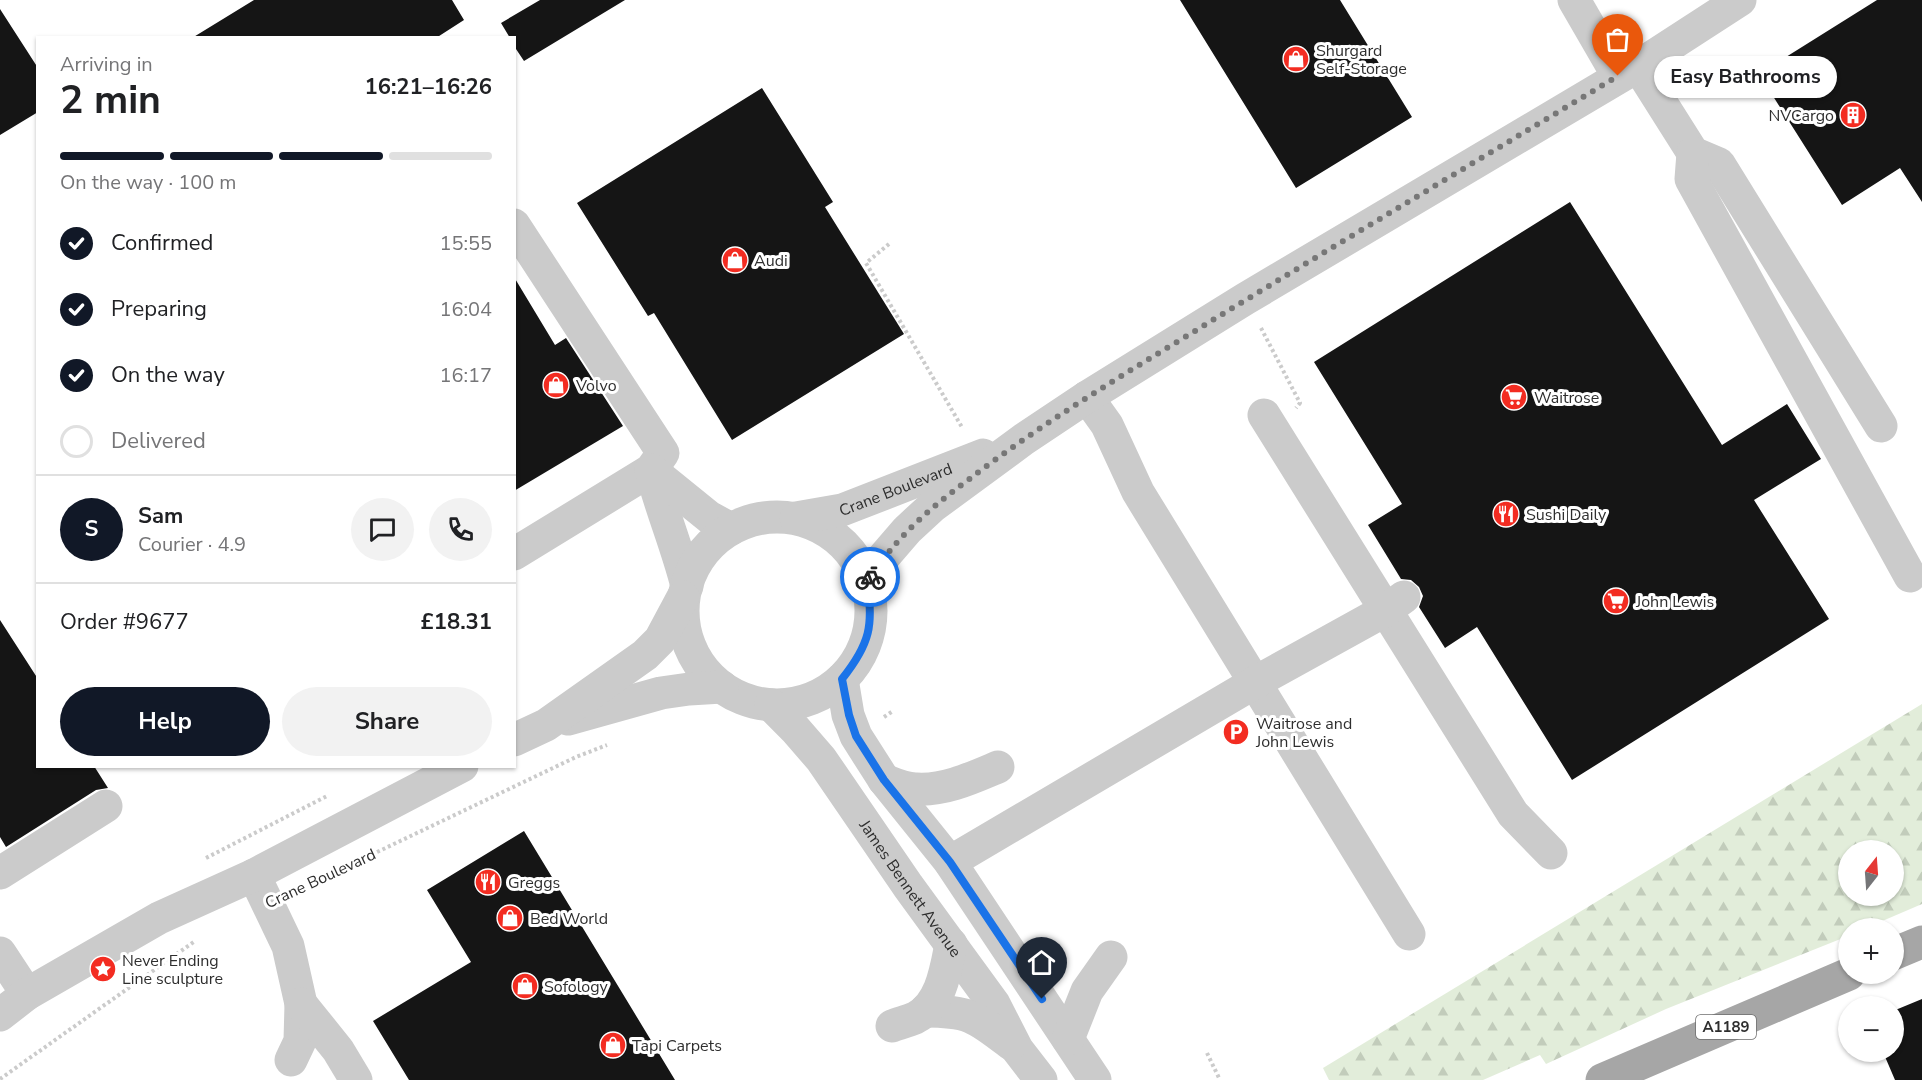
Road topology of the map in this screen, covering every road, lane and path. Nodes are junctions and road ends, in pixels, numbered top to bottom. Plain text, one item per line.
1 (1574, 0) edge
2 (1734, 4) edge
3 (1628, 71) junction
4 (1693, 153) junction
5 (516, 228) edge
6 (889, 244) dead end
7 (1245, 299) junction
8 (1087, 397) junction
9 (1268, 421) joint
10 (1881, 426) dead end
11 (965, 433) dead end
12 (1024, 439) junction
13 (651, 470) junction
14 (796, 518) junction
15 (731, 529) junction
16 (516, 550) edge
17 (1910, 576) dead end
18 (867, 581) junction
19 (685, 592) junction
20 (1395, 604) junction
21 (842, 679) junction
22 (1254, 683) junction
23 (722, 687) junction
24 (771, 705) junction
25 (546, 725) junction
26 (516, 740) edge
27 (617, 741) dead end
28 (998, 766) dead end
29 (458, 768) edge
30 (884, 780) junction
31 (106, 806) dead end
32 (1551, 853) dead end
33 (950, 862) junction
34 (345, 867) dead end
35 (0, 873) edge
36 (254, 875) junction
37 (1409, 934) dead end
38 (195, 941) dead end
39 (1922, 942) edge
40 (951, 944) junction
41 (1904, 949) edge
42 (0, 953) edge
43 (1111, 957) dead end
44 (1838, 979) edge
45 (27, 994) junction
46 (301, 1004) junction
47 (925, 1011) junction
48 (0, 1015) edge
49 (892, 1026) dead end
50 (1068, 1038) junction
51 (1017, 1048) junction
52 (1208, 1053) dead end
53 (291, 1060) dead end
54 (0, 1079) edge
55 (356, 1080) edge
56 (1041, 1080) edge
57 (1095, 1080) edge
58 (1220, 1080) edge
59 (1602, 1080) edge

1 - 3 street
2 - 3 street, Crane Boulevard
3 - 4 street
3 - 7 street, Crane Boulevard
4 - 10 street
4 - 17 street
5 - 13 street
6 - 11 path
7 - 8 street, Crane Boulevard
7 - 9 path
8 - 12 street, Crane Boulevard
8 - 22 street
9 - 20 street
12 - 14 street, Crane Boulevard
12 - 18 street, Crane Boulevard
13 - 15 street
13 - 16 street
13 - 19 street
14 - 15 street
14 - 18 street
15 - 19 street
18 - 21 street
19 - 23 street
19 - 25 street
20 - 22 street
20 - 32 street
21 - 24 street
21 - 30 street
22 - 33 street
22 - 37 street
23 - 24 street
23 - 25 street
24 - 40 street, James Bennett Avenue
25 - 26 street
27 - 34 path, Crane Boulevard
28 - 30 street
29 - 36 street, Crane Boulevard
30 - 33 street
31 - 35 street
33 - 50 street
36 - 45 street, Crane Boulevard
36 - 46 street
38 - 54 path
39 - 41 main road
40 - 47 street
40 - 51 street, James Bennett Avenue
42 - 45 street
43 - 50 street
44 - 59 main road, A1189
45 - 48 street, Crane Boulevard
46 - 53 street
46 - 55 street
47 - 49 street
47 - 51 street
50 - 57 street
51 - 56 street, James Bennett Avenue
52 - 58 path

